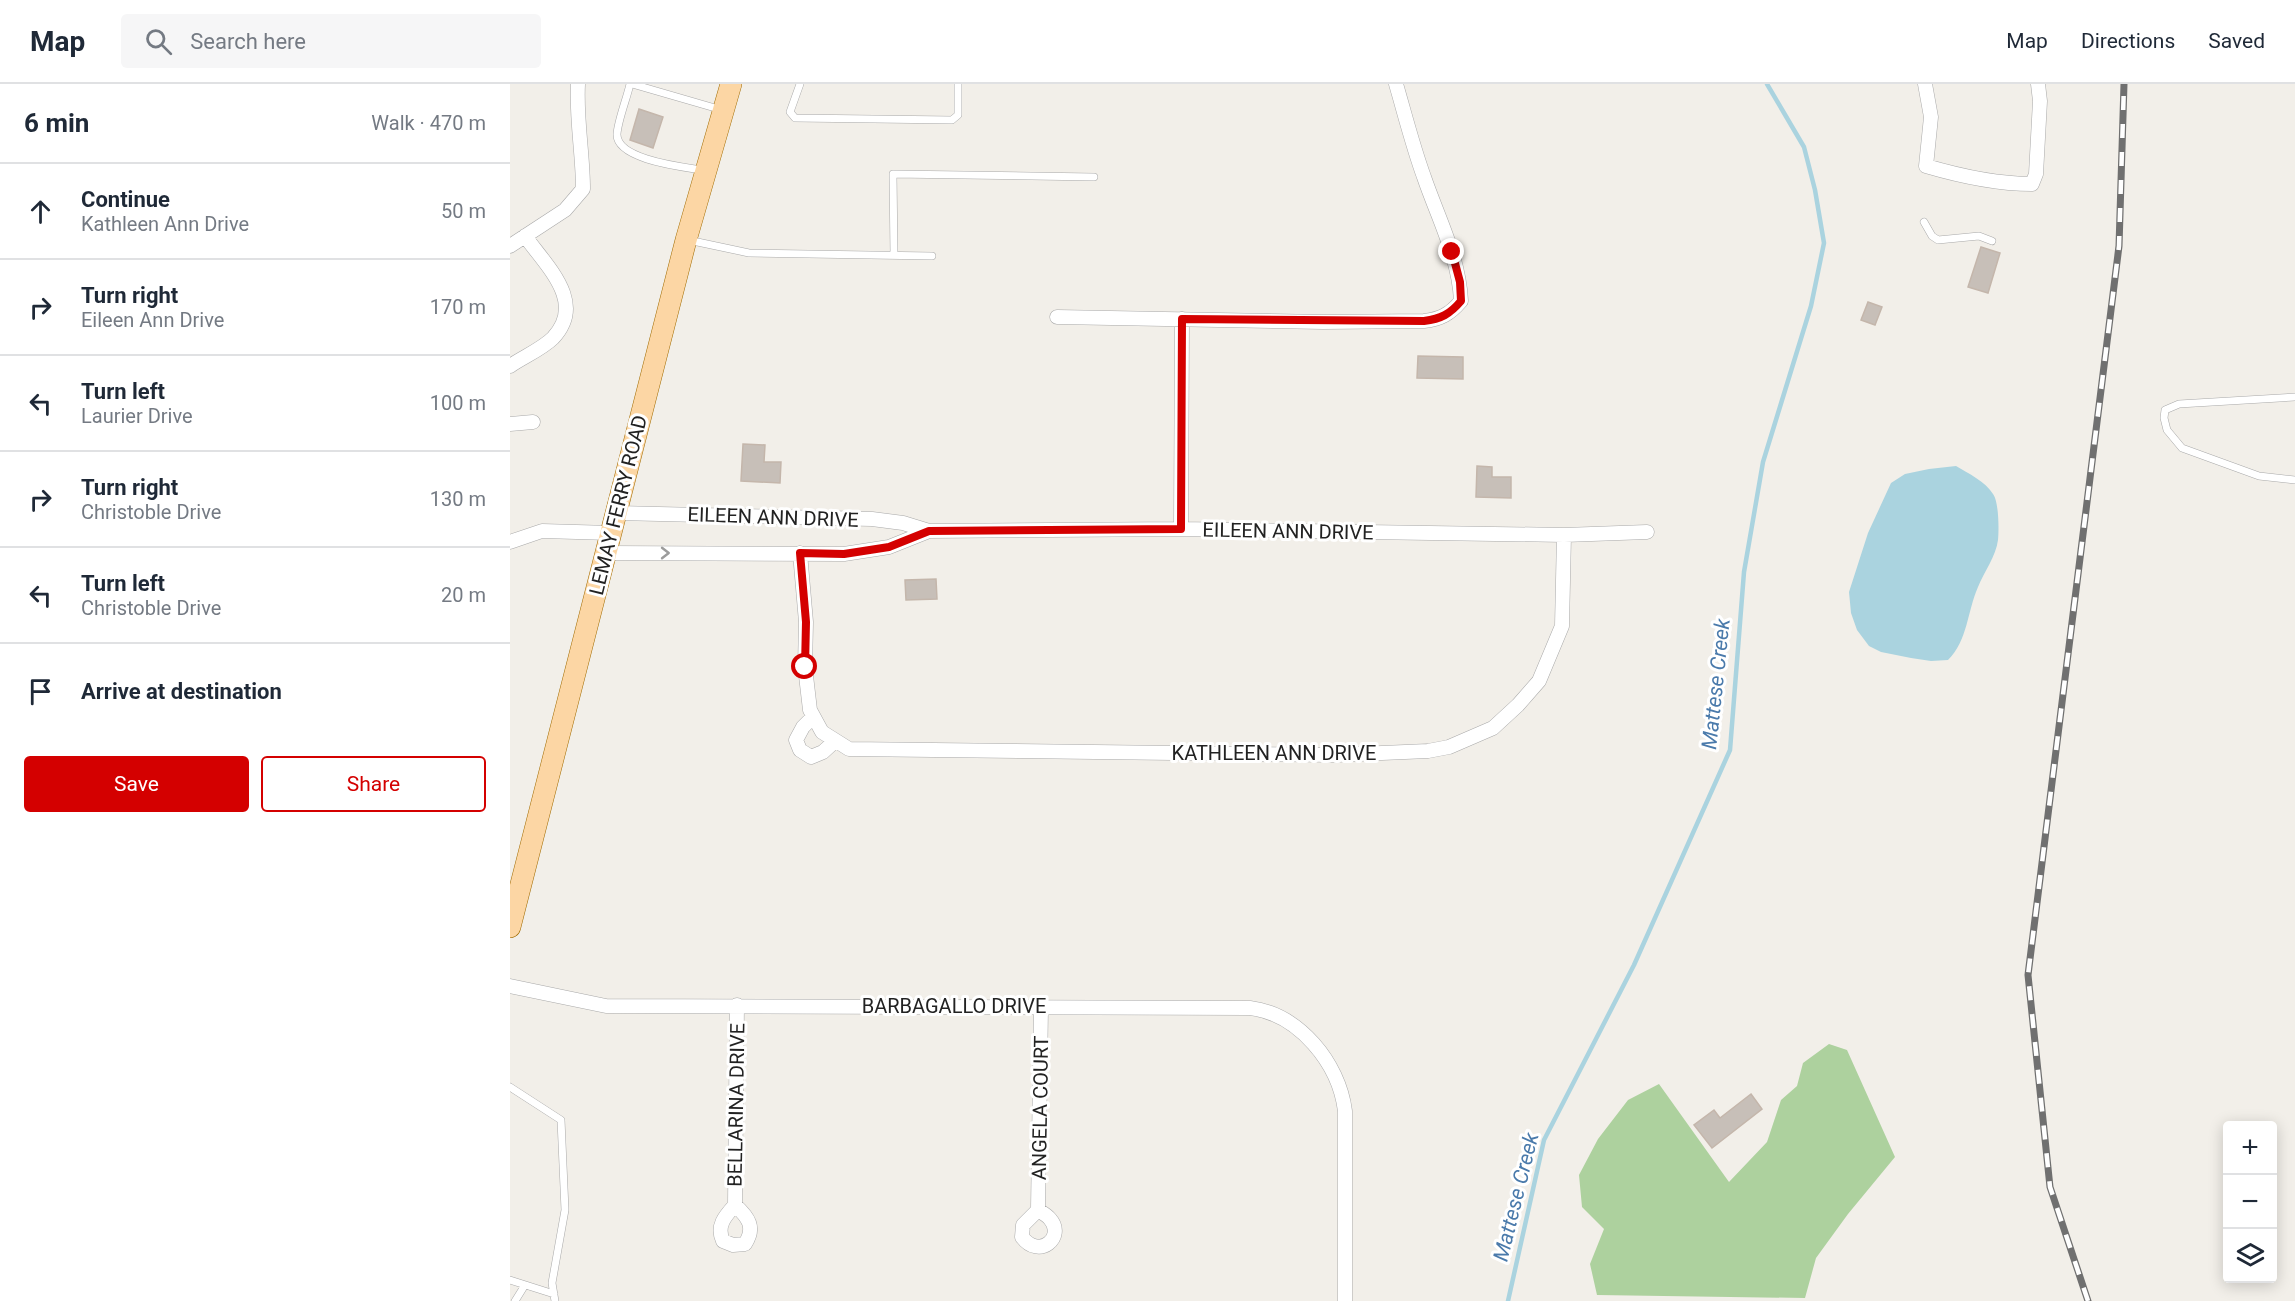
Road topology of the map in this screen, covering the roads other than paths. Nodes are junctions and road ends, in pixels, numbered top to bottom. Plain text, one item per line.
1 (578, 84) edge
2 (631, 84) edge
3 (731, 84) edge
4 (800, 84) edge
5 (958, 84) edge
6 (1396, 84) edge
7 (1925, 84) edge
8 (2038, 84) edge
9 (723, 110) junction
10 (705, 171) junction
11 (1094, 177) dead end
12 (1924, 222) dead end
13 (525, 236) junction
14 (686, 240) junction
15 (1992, 241) dead end
16 (510, 246) edge
17 (894, 255) junction
18 (932, 255) dead end
19 (1057, 317) dead end
20 (1182, 319) junction
21 (510, 366) edge
22 (2295, 396) edge
23 (533, 422) dead end
24 (510, 424) edge
25 (2295, 480) edge
26 (1181, 529) junction
27 (929, 531) junction
28 (1647, 532) dead end
29 (611, 533) junction
30 (1564, 535) junction
31 (510, 542) edge
32 (800, 553) junction
33 (813, 717) junction
34 (836, 741) junction
35 (510, 927) edge
36 (510, 986) edge
37 (737, 1005) junction
38 (1041, 1007) junction
39 (510, 1087) edge
40 (735, 1204) dead end
41 (1038, 1210) dead end
42 (510, 1280) edge
43 (525, 1285) junction
44 (554, 1298) edge
45 (514, 1301) edge
46 (1345, 1301) edge

1 - 13 street
2 - 9 lane
2 - 10 lane
3 - 9 main road, LEMAY FERRY ROAD
4 - 5 lane
6 - 20 street
7 - 8 street
9 - 10 main road, LEMAY FERRY ROAD
10 - 14 main road, LEMAY FERRY ROAD
11 - 17 lane
12 - 15 lane
13 - 16 street
13 - 21 street
14 - 17 lane
14 - 29 main road, LEMAY FERRY ROAD
17 - 18 lane
19 - 20 street
20 - 26 street
22 - 25 lane
23 - 24 street
26 - 27 street, EILEEN ANN DRIVE
26 - 30 street, EILEEN ANN DRIVE
27 - 29 street, EILEEN ANN DRIVE
27 - 32 street, EILEEN ANN DRIVE
28 - 30 street, EILEEN ANN DRIVE
29 - 31 street
29 -> 32 street, EILEEN ANN DRIVE
29 - 35 main road, LEMAY FERRY ROAD
30 - 34 street, KATHLEEN ANN DRIVE
32 - 33 street
33 - 34 street, KATHLEEN ANN DRIVE
33 - 34 street
36 - 37 street, BARBAGALLO DRIVE
37 - 38 street, BARBAGALLO DRIVE
37 - 40 street, BELLARINA DRIVE
38 - 41 street, ANGELA COURT
38 - 46 street, BARBAGALLO DRIVE
39 - 44 lane
42 - 43 lane
43 - 44 lane
43 - 45 lane

